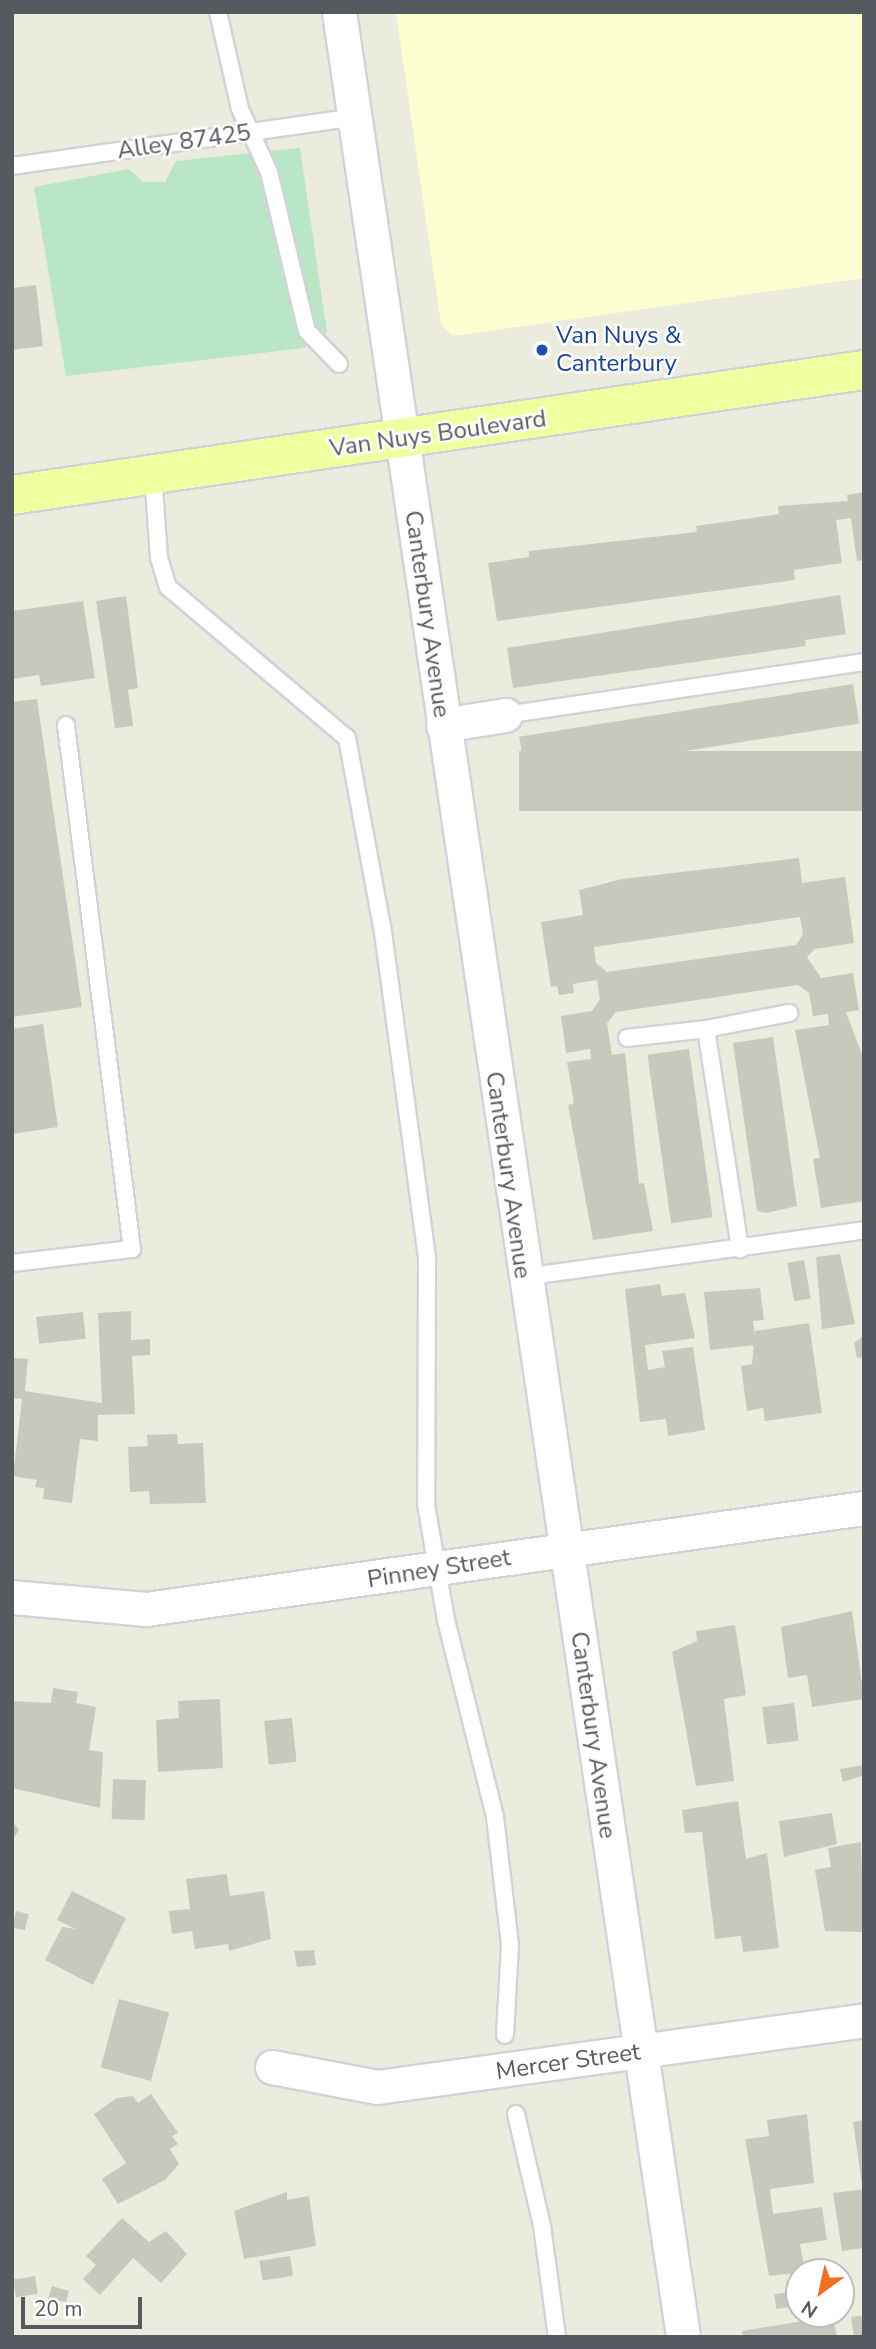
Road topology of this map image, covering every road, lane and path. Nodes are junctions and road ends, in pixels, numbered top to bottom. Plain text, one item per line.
1 (218, 12) edge
2 (339, 12) edge
3 (356, 117) junction
4 (254, 131) junction
5 (12, 166) edge
6 (339, 364) dead end
7 (864, 370) edge
8 (401, 441) junction
9 (153, 474) junction
10 (12, 495) edge
11 (864, 662) edge
12 (505, 715) joint
13 (66, 725) dead end
14 (443, 725) junction
15 (789, 1013) dead end
16 (706, 1029) junction
17 (626, 1038) dead end
18 (864, 1230) edge
19 (740, 1249) junction
20 (12, 1263) edge
21 (523, 1277) junction
22 (864, 1508) edge
23 (566, 1551) junction
24 (441, 1571) junction
25 (12, 1597) edge
26 (864, 2020) edge
27 (505, 2035) dead end
28 (640, 2052) junction
29 (272, 2067) dead end
30 (516, 2114) dead end
31 (556, 2337) edge
32 (683, 2337) edge

1 - 4 lane
2 - 3 street, Canterbury Avenue
3 - 4 lane, Alley 87425
3 - 8 street, Canterbury Avenue
4 - 5 lane, Alley 87425
4 - 6 lane
7 - 8 main road, Van Nuys Boulevard
8 - 9 main road, Van Nuys Boulevard
8 - 14 street, Canterbury Avenue
9 - 10 main road, Van Nuys Boulevard
9 - 24 lane
11 - 12 lane
12 - 14 street
13 - 20 lane
14 - 21 street, Canterbury Avenue
15 - 16 lane
16 - 17 lane
16 - 19 lane
18 - 19 lane
19 - 21 lane
21 - 23 street, Canterbury Avenue
22 - 23 street, Pinney Street
23 - 24 street, Pinney Street
23 - 28 street, Canterbury Avenue
24 - 25 street, Pinney Street
24 - 27 lane
26 - 28 street, Mercer Street
28 - 29 street, Mercer Street
28 - 32 street, Canterbury Avenue
30 - 31 lane

